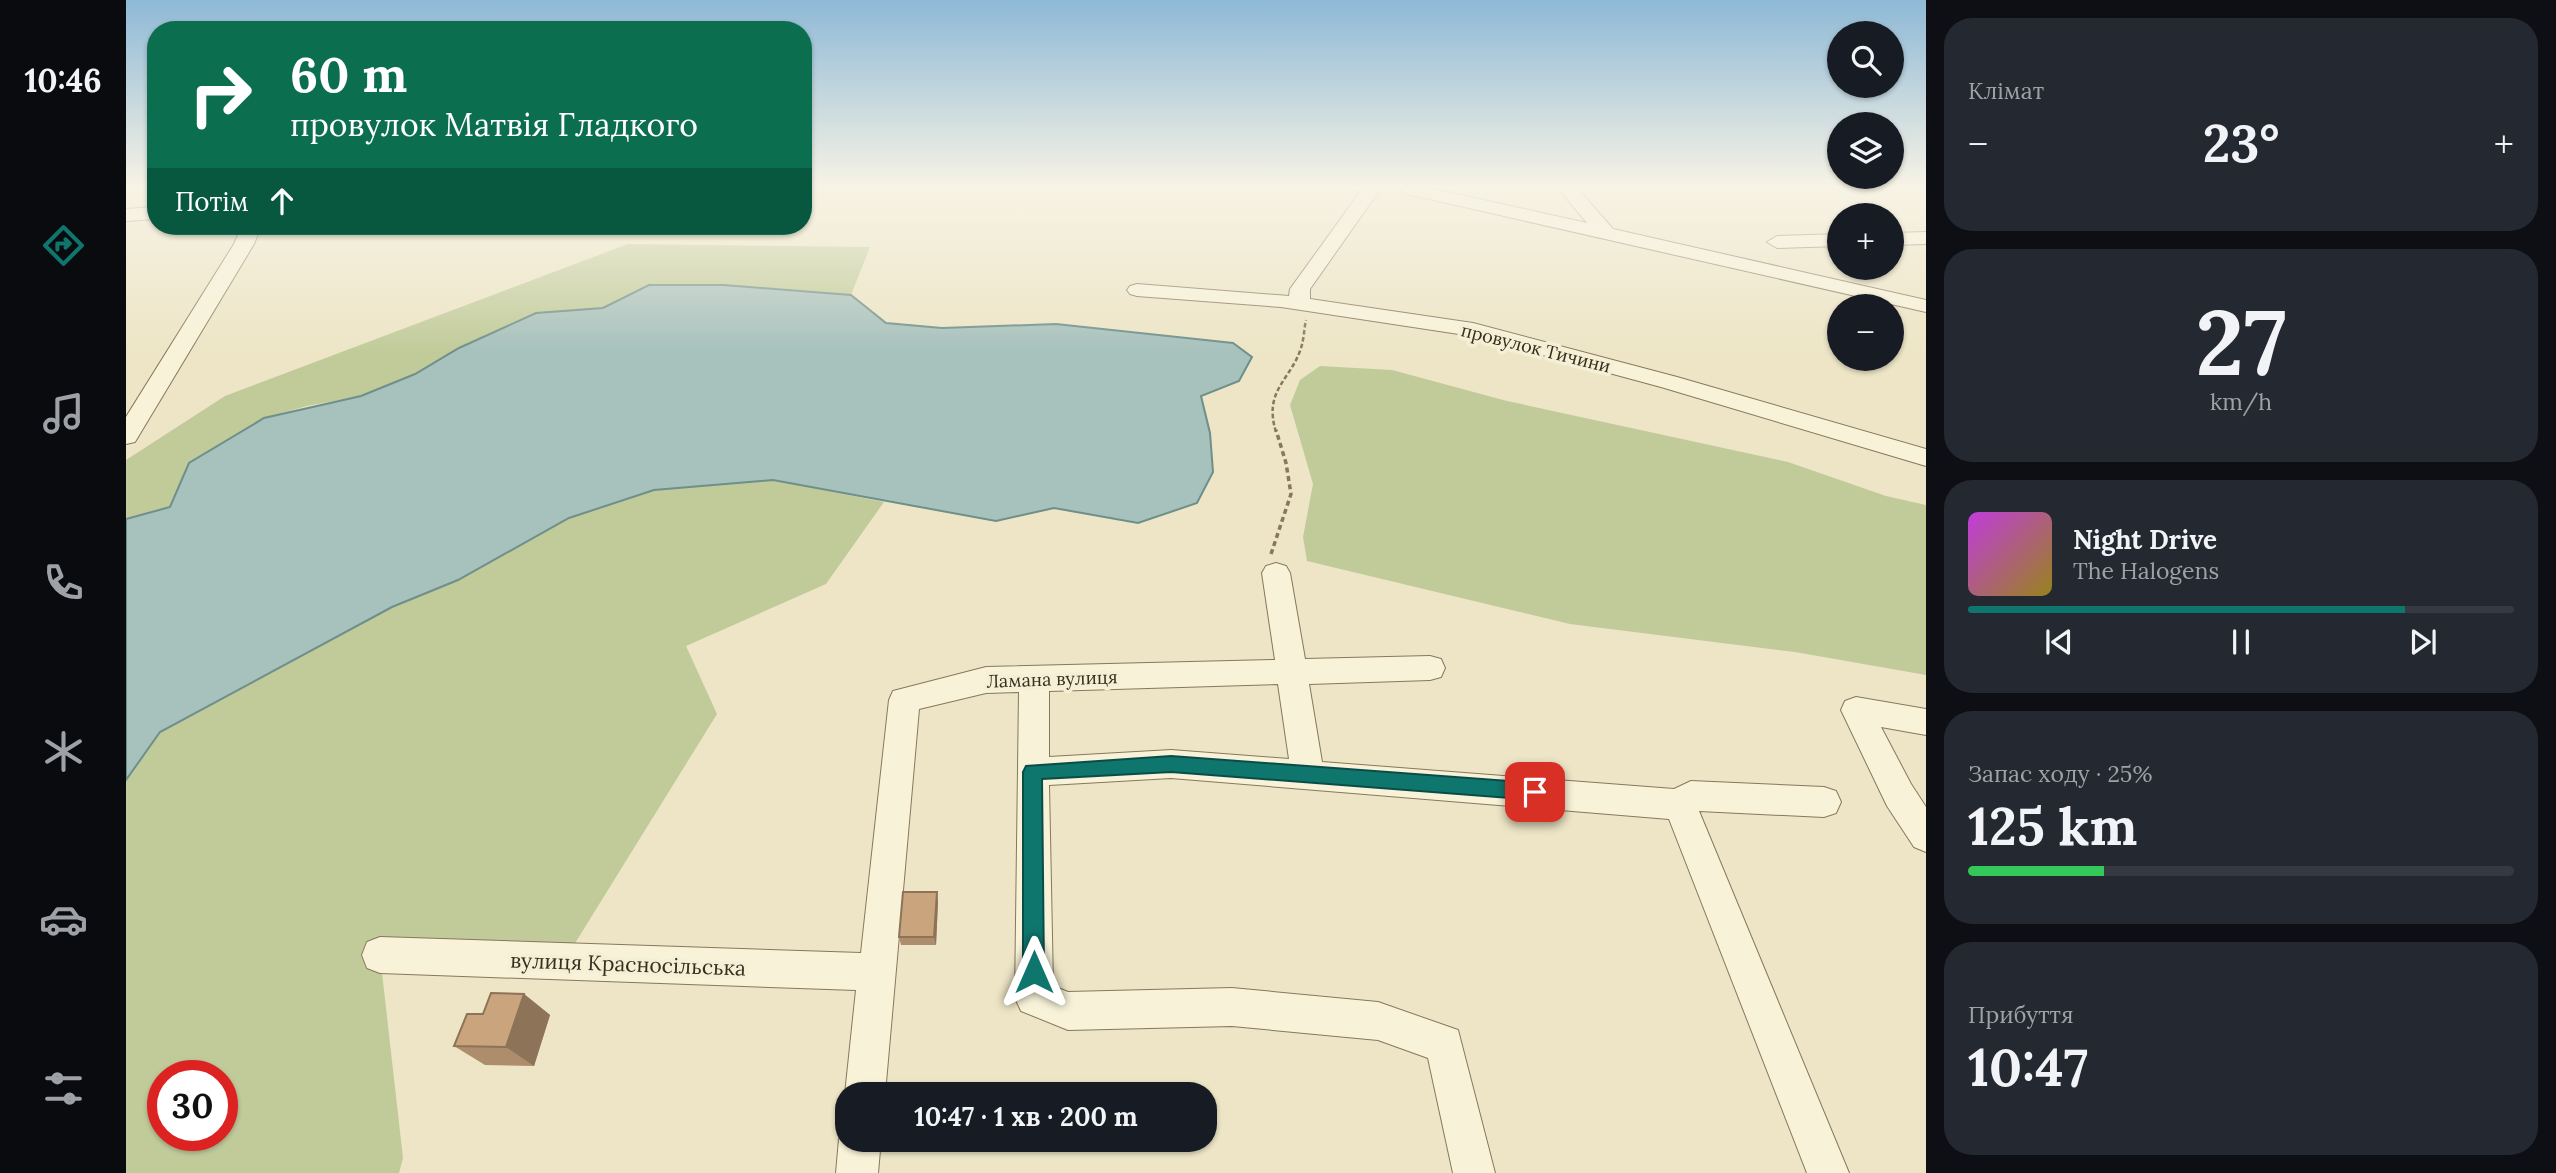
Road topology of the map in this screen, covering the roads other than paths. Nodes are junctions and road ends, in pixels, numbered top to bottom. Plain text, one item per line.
1 (244, 243) edge
2 (1333, 243) edge
3 (1652, 243) edge
4 (1137, 289) dead end
5 (1299, 304) junction
6 (1926, 306) edge
7 (126, 436) edge
8 (1926, 458) edge
9 (1276, 573) road end
10 (1430, 668) dead end
11 (1292, 671) junction
12 (1034, 678) junction
13 (1926, 722) edge
14 (1033, 772) junction
15 (1308, 775) junction
16 (1824, 802) dead end
17 (1681, 806) junction
18 (1926, 836) edge
19 (380, 955) dead end
20 (877, 972) junction
21 (866, 1082) edge
22 (859, 1152) edge
23 (857, 1173) edge
24 (1474, 1173) edge
25 (1828, 1173) edge

1 - 7 street
2 - 5 street
3 - 6 street
4 - 5 street, провулок Тичини
5 - 8 street, провулок Тичини
9 - 11 street
10 - 11 street, Ламана вулиця
11 - 12 street, Ламана вулиця
11 - 15 street
12 - 14 street
12 - 20 street, Ламана вулиця
13 - 18 street
14 - 15 street
14 - 24 street
15 - 17 street
16 - 17 street
17 - 25 street
19 - 20 street, вулиця Красносільська
20 - 21 street, Ламана вулиця
22 - 23 street

